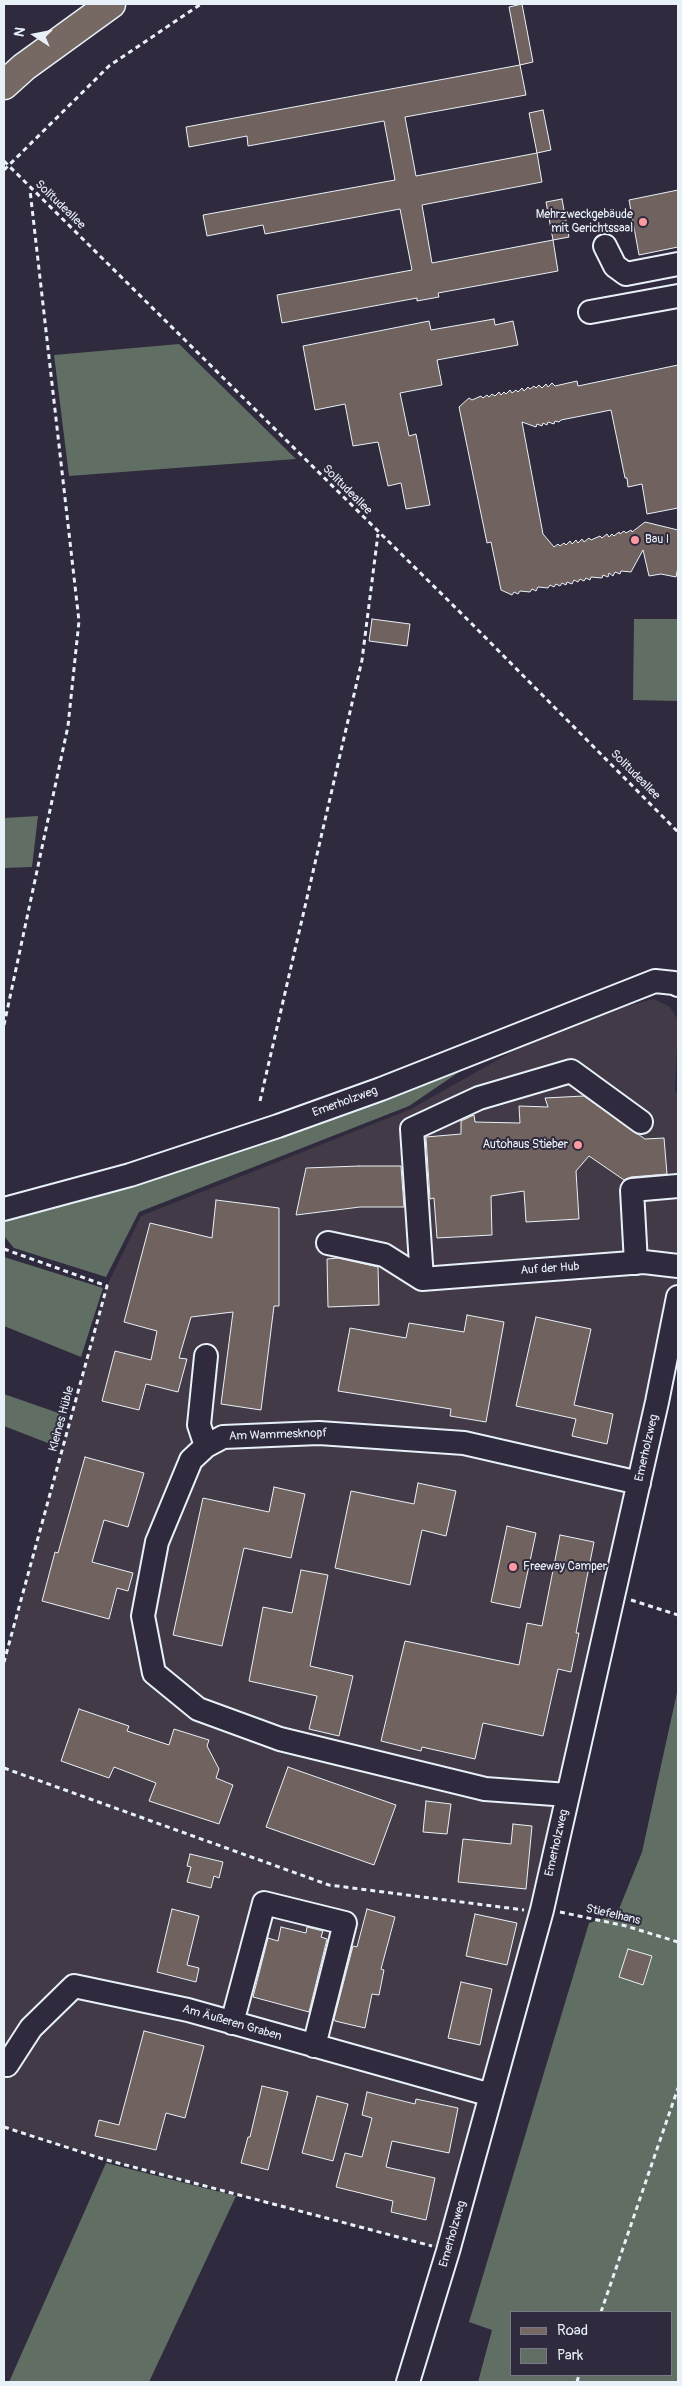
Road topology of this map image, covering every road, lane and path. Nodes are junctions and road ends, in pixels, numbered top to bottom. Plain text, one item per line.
1 (111, 4) edge
2 (201, 4) edge
3 (4, 85) edge
4 (4, 161) edge
5 (9, 166) junction
6 (4, 170) edge
7 (30, 189) junction
8 (605, 246) dead end
9 (678, 264) edge
10 (678, 296) edge
11 (590, 312) dead end
12 (379, 534) junction
13 (678, 832) edge
14 (677, 983) edge
15 (4, 1025) edge
16 (260, 1101) dead end
17 (641, 1122) dead end
18 (678, 1186) edge
19 (4, 1209) edge
20 (328, 1243) dead end
21 (4, 1249) edge
22 (636, 1263) junction
23 (678, 1266) edge
24 (422, 1279) junction
25 (678, 1297) edge
26 (206, 1356) dead end
27 (206, 1446) junction
28 (639, 1483) junction
29 (614, 1594) junction
30 (678, 1615) edge
31 (4, 1662) edge
32 (4, 1768) edge
33 (568, 1795) junction
34 (542, 1910) junction
35 (678, 1942) edge
36 (232, 2022) junction
37 (314, 2046) junction
38 (4, 2064) edge
39 (678, 2088) edge
40 (491, 2095) junction
41 (4, 2127) edge
42 (448, 2251) junction
43 (601, 2311) edge
44 (408, 2382) edge

1 - 3 main road
2 - 5 path
4 - 5 path, Solitudeallee
5 - 6 path
5 - 7 path, Solitudeallee
7 - 12 path, Solitudeallee
7 - 15 path
8 - 9 street
10 - 11 street
12 - 13 path, Solitudeallee
12 - 16 path
14 - 19 street, Emerholzweg
17 - 24 street
18 - 22 street
20 - 24 street
21 - 31 path, Kleines Hüble
22 - 23 street, Auf der Hub
22 - 24 street, Auf der Hub
25 - 28 street, Emerholzweg
26 - 27 street
27 - 28 street, Am Wammesknopf
27 - 33 street, Am Wammesknopf
28 - 29 street, Emerholzweg
29 - 30 path
29 - 33 street, Emerholzweg
32 - 34 path, Stiefelhans
33 - 34 street, Emerholzweg
34 - 35 path, Stiefelhans
34 - 40 street, Emerholzweg
36 - 37 street, Am Äußeren Graben
36 - 37 street
36 - 38 street, Am Äußeren Graben
37 - 40 street, Am Äußeren Graben
39 - 43 path
40 - 42 street, Emerholzweg
41 - 42 path
42 - 44 street, Emerholzweg

